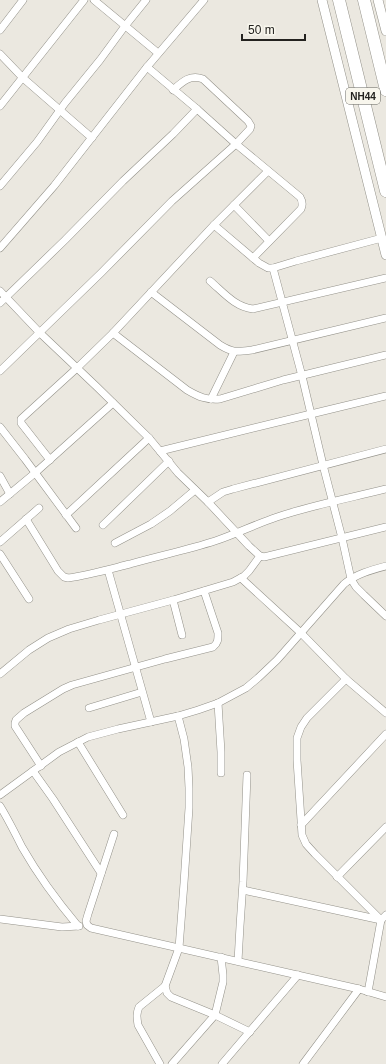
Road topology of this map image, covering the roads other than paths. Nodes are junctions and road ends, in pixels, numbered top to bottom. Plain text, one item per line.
1 (23, 0) edge
2 (84, 0) edge
3 (94, 0) edge
4 (146, 0) edge
5 (204, 0) edge
6 (322, 0) edge
7 (339, 0) edge
8 (364, 0) edge
9 (378, 0) edge
10 (125, 26) junction
11 (0, 30) edge
12 (386, 31) edge
13 (158, 53) junction
14 (0, 54) edge
15 (147, 67) junction
16 (22, 78) junction
17 (173, 90) junction
18 (386, 90) edge
19 (0, 106) edge
20 (197, 110) junction
21 (59, 111) junction
22 (92, 138) junction
23 (236, 144) junction
24 (268, 171) junction
25 (0, 186) edge
26 (386, 191) edge
27 (234, 205) junction
28 (214, 225) junction
29 (382, 238) junction
30 (269, 242) junction
31 (0, 248) edge
32 (386, 255) edge
33 (253, 258) junction
34 (273, 268) junction
35 (386, 278) edge
36 (210, 281) dead end
37 (0, 291) edge
38 (152, 292) junction
39 (3, 300) edge
40 (282, 303) junction
41 (386, 318) edge
42 (40, 333) junction
43 (113, 333) junction
44 (292, 340) junction
45 (234, 352) junction
46 (386, 355) edge
47 (77, 368) junction
48 (0, 371) edge
49 (302, 376) junction
50 (386, 396) edge
51 (211, 399) junction
52 (113, 402) junction
53 (311, 414) junction
54 (0, 427) edge
55 (149, 438) junction
56 (386, 449) edge
57 (160, 451) junction
58 (50, 460) junction
59 (169, 461) junction
60 (323, 464) junction
61 (35, 473) junction
62 (0, 476) edge
63 (386, 489) edge
64 (195, 490) junction
65 (10, 494) junction
66 (333, 501) junction
67 (0, 502) edge
68 (208, 502) junction
69 (39, 508) dead end
70 (66, 515) junction
71 (26, 519) junction
72 (103, 525) dead end
73 (386, 527) edge
74 (76, 528) dead end
75 (237, 533) junction
76 (342, 538) junction
77 (0, 542) edge
78 (115, 543) dead end
79 (0, 554) edge
80 (260, 556) junction
81 (386, 566) edge
82 (108, 570) junction
83 (241, 578) junction
84 (351, 579) junction
85 (204, 591) junction
86 (29, 599) dead end
87 (173, 600) junction
88 (120, 614) junction
89 (386, 616) edge
90 (301, 634) junction
91 (182, 635) dead end
92 (135, 667) junction
93 (0, 674) edge
94 (346, 679) junction
95 (142, 692) junction
96 (218, 703) junction
97 (89, 708) dead end
98 (386, 713) edge
99 (178, 716) junction
100 (151, 722) junction
101 (386, 734) edge
102 (78, 742) junction
103 (41, 766) junction
104 (33, 771) junction
105 (222, 773) dead end
106 (247, 775) dead end
107 (0, 795) edge
108 (0, 806) edge
109 (123, 815) dead end
110 (301, 825) junction
111 (386, 827) edge
112 (114, 834) dead end
113 (101, 873) junction
114 (337, 876) junction
115 (243, 890) junction
116 (384, 918) edge
117 (0, 919) edge
118 (87, 925) junction
119 (78, 926) junction
120 (179, 948) junction
121 (221, 958) junction
122 (238, 961) junction
123 (298, 975) junction
124 (165, 986) junction
125 (359, 989) junction
126 (368, 992) junction
127 (386, 997) edge
128 (215, 1015) junction
129 (250, 1032) junction
130 (160, 1064) edge
131 (172, 1064) edge
132 (222, 1064) edge
133 (303, 1064) edge

1 - 11 street
2 - 16 street
3 - 10 street
4 - 10 street
5 - 13 street
6 - 29 street
7 - 26 highway, NH44
8 - 18 highway, NH44
9 - 12 street
10 - 13 street
10 - 21 street
13 - 15 street
14 - 16 street
15 - 17 street
15 - 22 street
16 - 19 street
16 - 21 street
17 - 20 street
17 - 23 street
20 - 23 street
20 - 39 street
21 - 22 street
21 - 25 street
22 - 31 street
23 - 24 street
23 - 42 street
24 - 27 street
24 - 30 street
27 - 28 street
27 - 30 street
28 - 33 street
28 - 38 street
29 - 32 street
29 - 34 street
30 - 33 street
33 - 34 street
34 - 40 street
35 - 40 street
36 - 40 street
37 - 39 street
38 - 43 street
38 - 45 street
39 - 42 street
40 - 44 street
41 - 44 street
42 - 47 street
42 - 48 street
43 - 47 street
43 - 51 street
44 - 45 street
44 - 49 street
45 - 51 street
46 - 49 street
47 - 52 street
47 - 58 street
49 - 51 street
49 - 53 street
50 - 53 street
52 - 55 street
52 - 58 street
53 - 57 street
53 - 60 street
54 - 61 street
55 - 57 street
55 - 70 street
56 - 60 street
57 - 59 street
58 - 61 street
59 - 64 street
59 - 72 street
60 - 66 street
60 - 68 street
61 - 65 street
61 - 70 street
62 - 65 street
63 - 66 street
64 - 68 street
64 - 78 street
65 - 67 street
66 - 75 street
66 - 76 street
68 - 75 street
69 - 71 street
70 - 74 street
71 - 77 street
71 - 82 street
73 - 76 street
75 - 80 street
75 - 82 street
76 - 80 street
76 - 84 street
79 - 86 street
80 - 83 street
81 - 84 street
82 - 88 street
83 - 85 street
83 - 90 street
84 - 89 street
84 - 90 street
85 - 87 street
85 - 92 street
87 - 88 street
87 - 91 street
88 - 92 street
88 - 93 street
90 - 94 street
90 - 96 street
92 - 95 street
92 - 103 street
94 - 98 street
94 - 110 street
95 - 97 street
95 - 100 street
96 - 99 street
96 - 105 street
99 - 100 street
99 - 120 street
100 - 102 street
101 - 110 street
102 - 103 street
102 - 109 street
103 - 104 street
104 - 107 street
104 - 113 street
106 - 115 street
108 - 119 street
110 - 114 street
111 - 114 street
112 - 113 street
113 - 118 street
114 - 116 street
115 - 116 street
115 - 122 street
116 - 126 street
117 - 119 street
118 - 119 street
118 - 120 street
120 - 121 street
120 - 124 street
121 - 122 street
121 - 128 street
122 - 123 street
123 - 125 street
123 - 129 street
124 - 128 street
124 - 130 street
125 - 126 street
125 - 133 street
126 - 127 street
128 - 129 street
128 - 131 street
129 - 132 street

